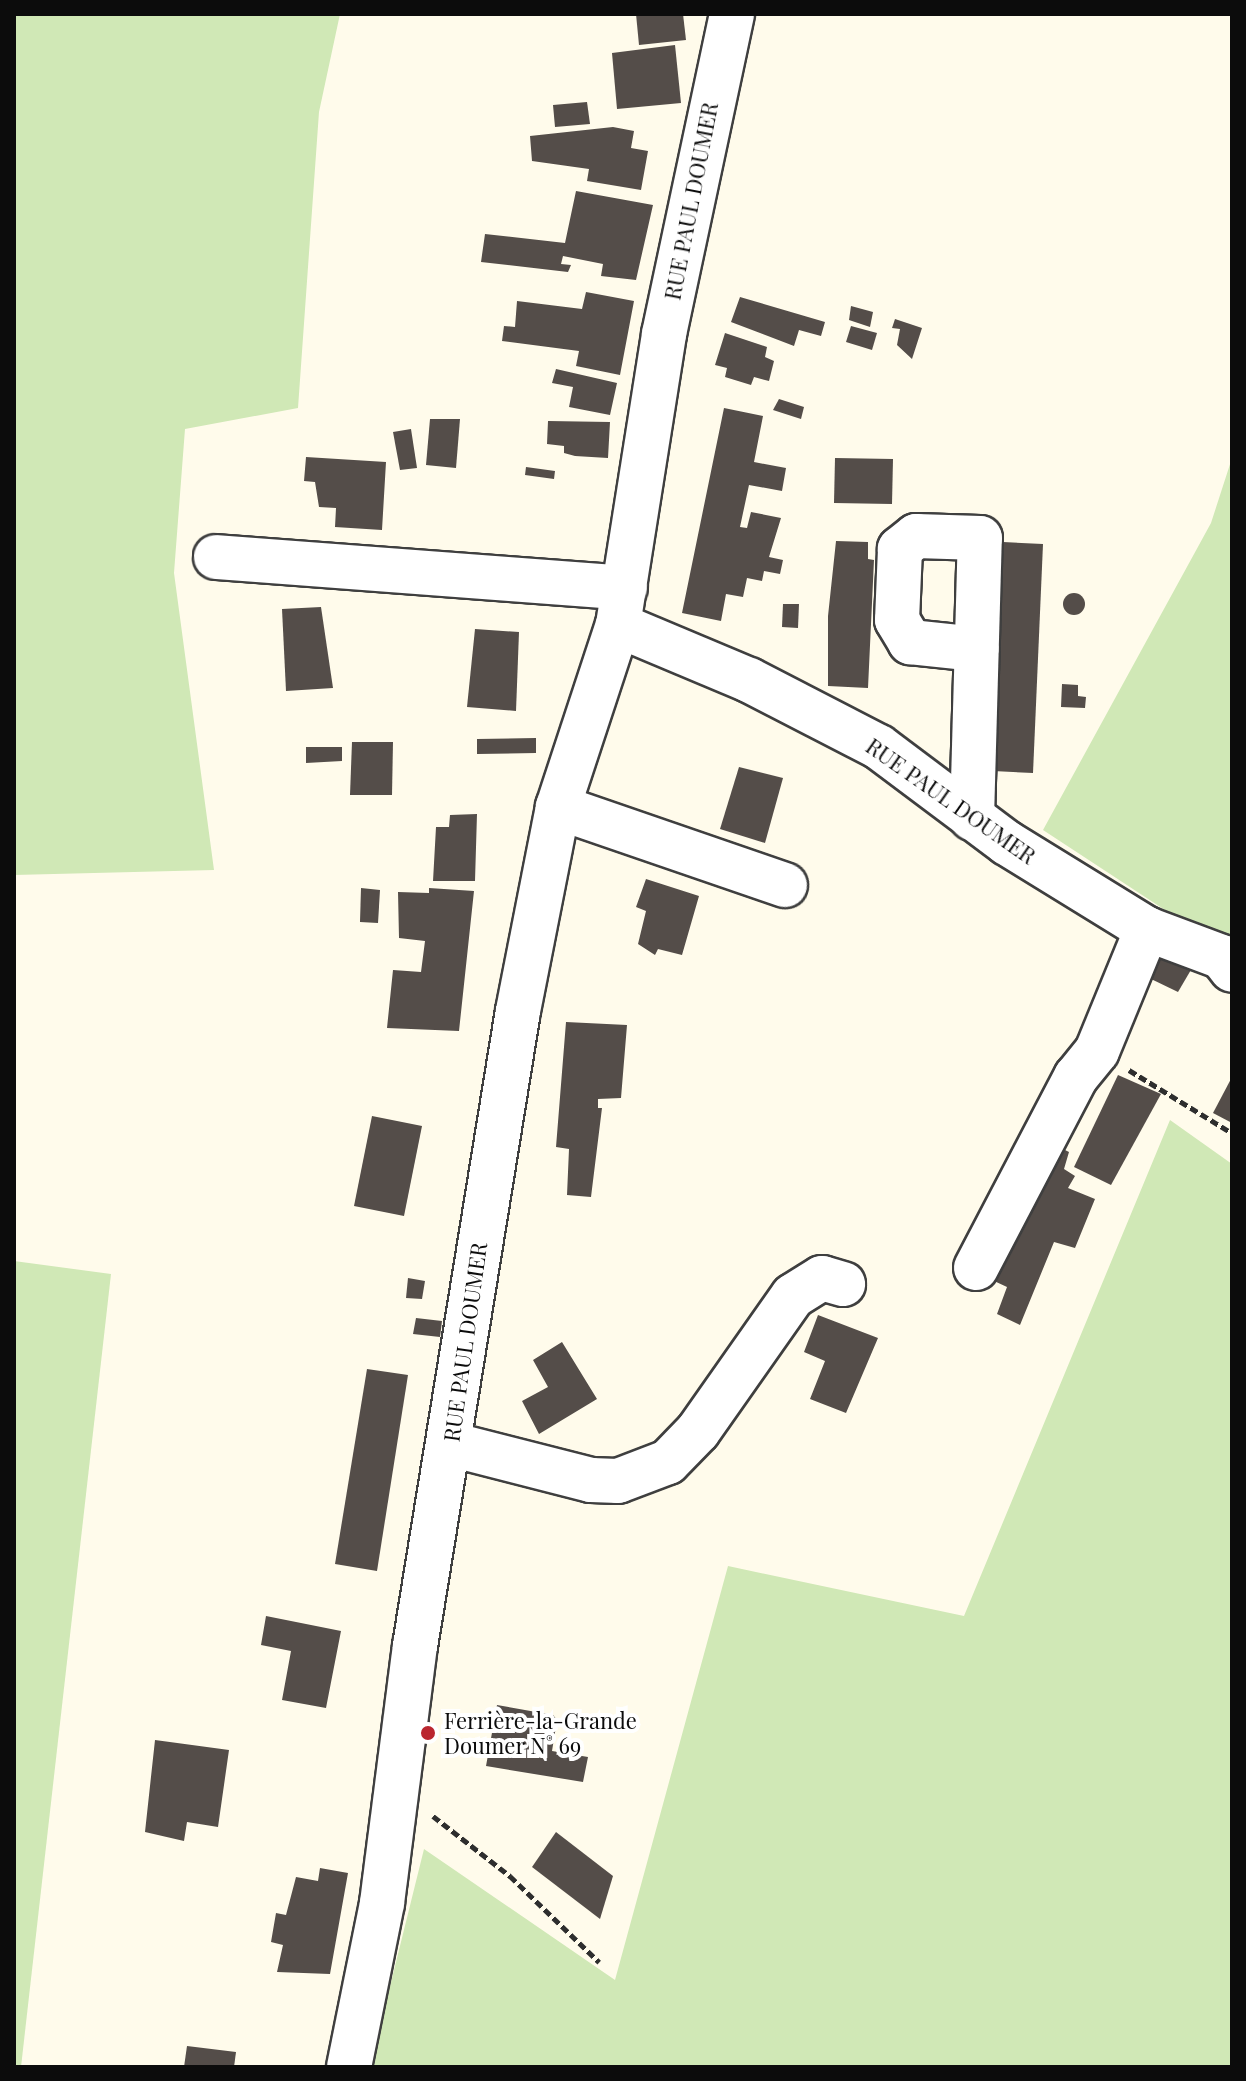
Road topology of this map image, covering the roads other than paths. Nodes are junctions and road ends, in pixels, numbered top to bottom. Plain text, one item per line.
1 (732, 14) edge
2 (216, 557) dead end
3 (622, 607) junction
4 (977, 649) dead end
5 (558, 807) junction
6 (972, 818) junction
7 (785, 885) dead end
8 (1147, 929) junction
9 (1232, 970) edge
10 (976, 1268) dead end
11 (843, 1284) dead end
12 (450, 1444) junction
13 (349, 2067) edge

1 - 3 street, RUE PAUL DOUMER
2 - 3 street
3 - 5 street, RUE PAUL DOUMER
3 - 6 street, RUE PAUL DOUMER
4 - 6 street
5 - 7 street
5 - 12 street, RUE PAUL DOUMER
6 - 8 street, RUE PAUL DOUMER
8 - 9 street, RUE PAUL DOUMER
8 - 10 street
11 - 12 street
12 - 13 street, RUE PAUL DOUMER

